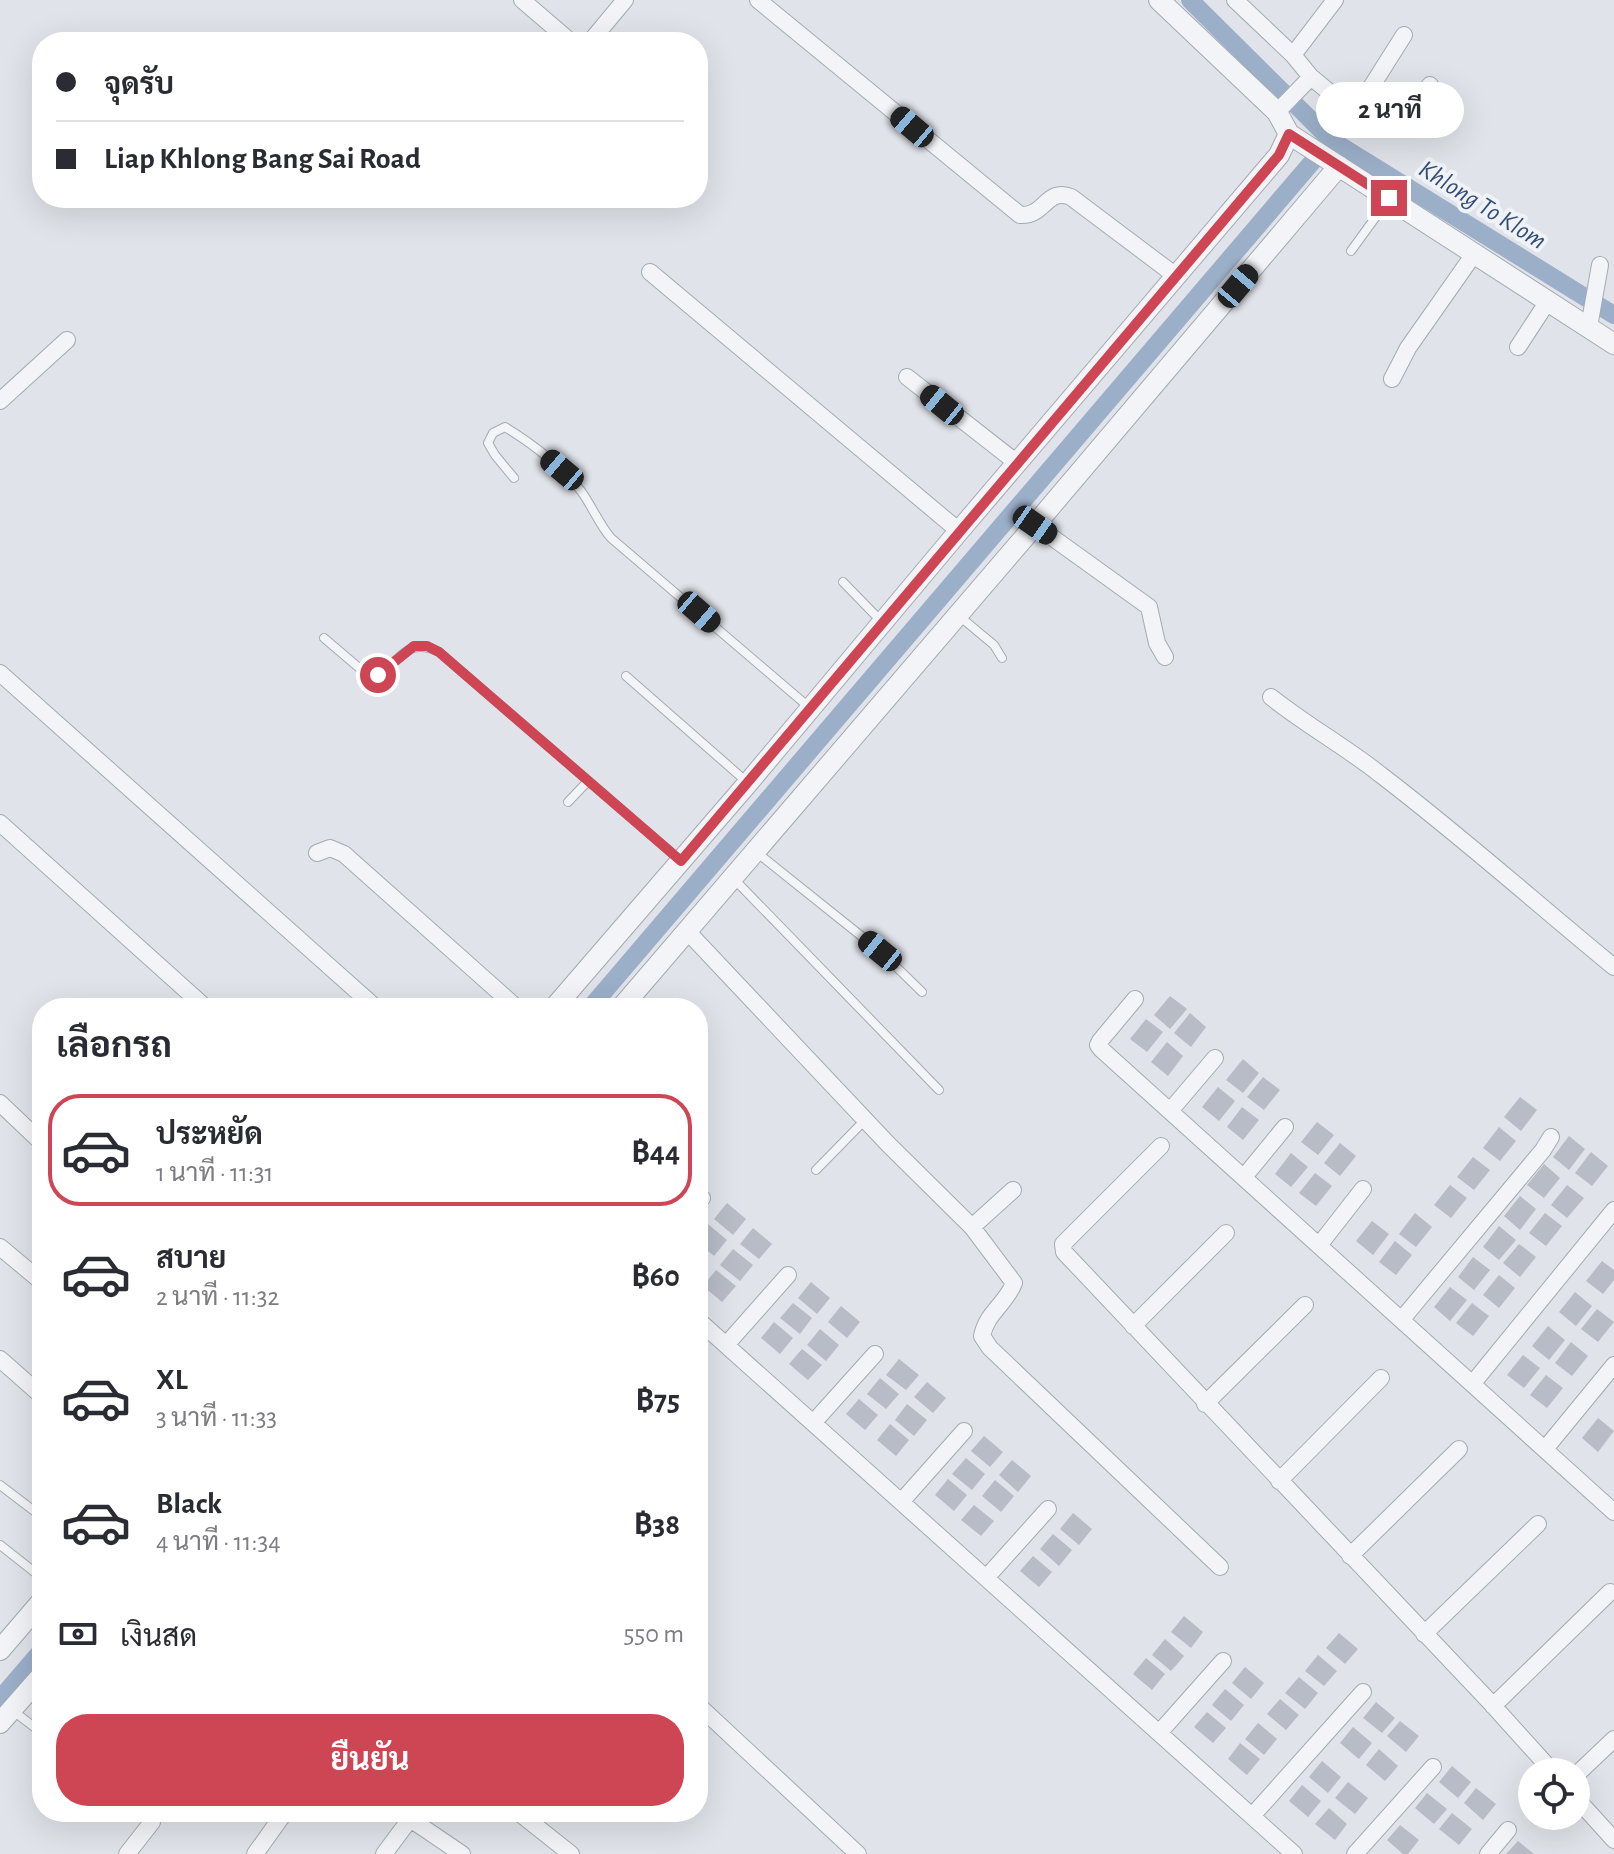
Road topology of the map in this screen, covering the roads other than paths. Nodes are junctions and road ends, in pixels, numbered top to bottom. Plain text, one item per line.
1 (522, 0) edge
2 (625, 0) edge
3 (758, 0) edge
4 (1159, 0) edge
5 (1335, 0) edge
6 (1240, 2) edge
7 (559, 32) edge
8 (598, 32) edge
9 (1404, 35) dead end
10 (1293, 55) junction
11 (1309, 79) junction
12 (1430, 85) dead end
13 (1281, 108) junction
14 (1356, 111) junction
15 (1294, 137) junction
16 (1335, 164) junction
17 (1389, 198) junction
18 (1351, 251) dead end
19 (1474, 254) junction
20 (650, 272) dead end
21 (1599, 272) dead end
22 (1176, 276) junction
23 (1548, 301) junction
24 (1589, 324) junction
25 (67, 340) dead end
26 (1614, 344) edge
27 (1518, 347) dead end
28 (907, 377) dead end
29 (1392, 379) dead end
30 (0, 401) edge
31 (1017, 463) junction
32 (514, 478) dead end
33 (1035, 525) junction
34 (959, 531) junction
35 (843, 582) dead end
36 (958, 615) junction
37 (882, 622) junction
38 (324, 638) dead end
39 (1165, 657) dead end
40 (1002, 658) dead end
41 (0, 673) edge
42 (626, 676) dead end
43 (1271, 697) dead end
44 (810, 709) junction
45 (588, 781) junction
46 (748, 783) junction
47 (568, 802) dead end
48 (0, 823) edge
49 (755, 851) junction
50 (317, 853) dead end
51 (681, 861) junction
52 (733, 878) junction
53 (687, 931) junction
54 (1614, 967) edge
55 (922, 992) dead end
56 (195, 998) edge
57 (365, 998) edge
58 (506, 998) edge
59 (563, 998) edge
60 (630, 998) edge
61 (1135, 999) dead end
62 (1215, 1058) dead end
63 (939, 1090) dead end
64 (0, 1103) edge
65 (1170, 1111) junction
66 (865, 1120) junction
67 (1285, 1127) dead end
68 (32, 1133) edge
69 (1551, 1137) dead end
70 (1161, 1146) dead end
71 (816, 1170) dead end
72 (1244, 1177) junction
73 (1363, 1189) dead end
74 (1013, 1190) dead end
75 (1614, 1210) edge
76 (972, 1227) junction
77 (1226, 1233) dead end
78 (1320, 1244) junction
79 (0, 1247) edge
80 (32, 1274) edge
81 (788, 1275) dead end
82 (1305, 1305) dead end
83 (1402, 1319) junction
84 (1133, 1326) junction
85 (708, 1329) edge
86 (726, 1345) junction
87 (875, 1354) dead end
88 (0, 1359) edge
89 (1614, 1365) edge
90 (1381, 1378) dead end
91 (1473, 1383) junction
92 (32, 1387) edge
93 (1205, 1404) junction
94 (813, 1423) junction
95 (964, 1431) dead end
96 (1459, 1449) dead end
97 (1545, 1449) junction
98 (1279, 1481) junction
99 (0, 1485) edge
100 (901, 1502) junction
101 (32, 1509) edge
102 (1048, 1509) dead end
103 (1614, 1512) edge
104 (1538, 1524) dead end
105 (0, 1545) edge
106 (1350, 1556) junction
107 (1220, 1567) dead end
108 (32, 1570) edge
109 (986, 1578) junction
110 (1610, 1592) dead end
111 (32, 1613) edge
112 (1424, 1634) junction
113 (0, 1650) edge
114 (1223, 1661) dead end
115 (1363, 1692) dead end
116 (32, 1700) edge
117 (1493, 1706) junction
118 (708, 1714) edge
119 (6, 1716) edge
120 (32, 1728) edge
121 (1159, 1733) junction
122 (1614, 1739) edge
123 (1540, 1758) edge
124 (1590, 1762) edge
125 (1433, 1767) dead end
126 (1590, 1813) edge
127 (1252, 1816) junction
128 (152, 1822) dead end
129 (278, 1822) edge
130 (401, 1822) edge
131 (415, 1822) edge
132 (531, 1822) edge
133 (1508, 1830) dead end
134 (1614, 1840) edge
135 (127, 1854) edge
136 (255, 1854) edge
137 (384, 1854) edge
138 (462, 1854) edge
139 (571, 1854) edge
140 (858, 1854) edge
141 (1294, 1854) edge
142 (1355, 1854) edge
143 (1488, 1854) edge

1 - 7 street
2 - 8 street
3 - 22 street
4 - 13 street
5 - 10 street
6 - 10 street
9 - 14 street
10 - 11 street
11 - 13 street
11 - 14 street
12 - 14 street
13 - 15 street
15 - 16 street
15 - 22 street
16 - 17 street
16 - 33 street
17 - 18 lane
17 - 19 street
19 - 23 street
19 - 29 street
20 - 34 street
21 - 24 street
22 - 31 street
23 - 24 street
23 - 27 street
24 - 26 street
25 - 30 street
28 - 31 street
31 - 34 street
32 - 44 lane
33 - 36 street
33 - 39 street
34 - 37 street
35 - 37 lane
36 - 40 lane
36 - 49 street
37 - 44 street
38 - 45 lane
41 - 57 street
42 - 46 lane
43 - 54 street
44 - 46 street
45 - 47 lane
45 - 51 lane
46 - 51 street
48 - 56 street
49 - 52 street
49 - 55 lane
50 - 58 street
51 - 59 street
52 - 53 street
52 - 63 lane
53 - 60 street
53 - 66 street
61 - 65 street
62 - 65 street
64 - 68 street
65 - 72 street
66 - 71 lane
66 - 76 street
67 - 72 street
69 - 83 street
70 - 84 street
72 - 78 street
73 - 78 street
74 - 76 street
75 - 91 street
76 - 107 street
77 - 84 street
78 - 83 street
79 - 80 street
81 - 86 street
82 - 93 street
83 - 91 street
84 - 93 street
85 - 86 street
86 - 94 street
87 - 94 street
88 - 92 street
89 - 97 street
90 - 98 street
91 - 97 street
93 - 98 street
94 - 100 street
95 - 100 street
96 - 106 street
97 - 103 street
98 - 106 street
99 - 101 lane
100 - 109 street
102 - 109 street
104 - 112 street
105 - 108 lane
106 - 112 street
109 - 121 street
110 - 117 street
111 - 113 street
112 - 117 street
114 - 121 street
115 - 127 street
116 - 119 street
117 - 123 street
118 - 140 street
119 - 120 lane
121 - 127 street
122 - 124 street
125 - 142 street
126 - 134 street
127 - 141 street
128 - 135 street
129 - 136 street
130 - 137 street
131 - 138 street
132 - 139 street
133 - 143 street

